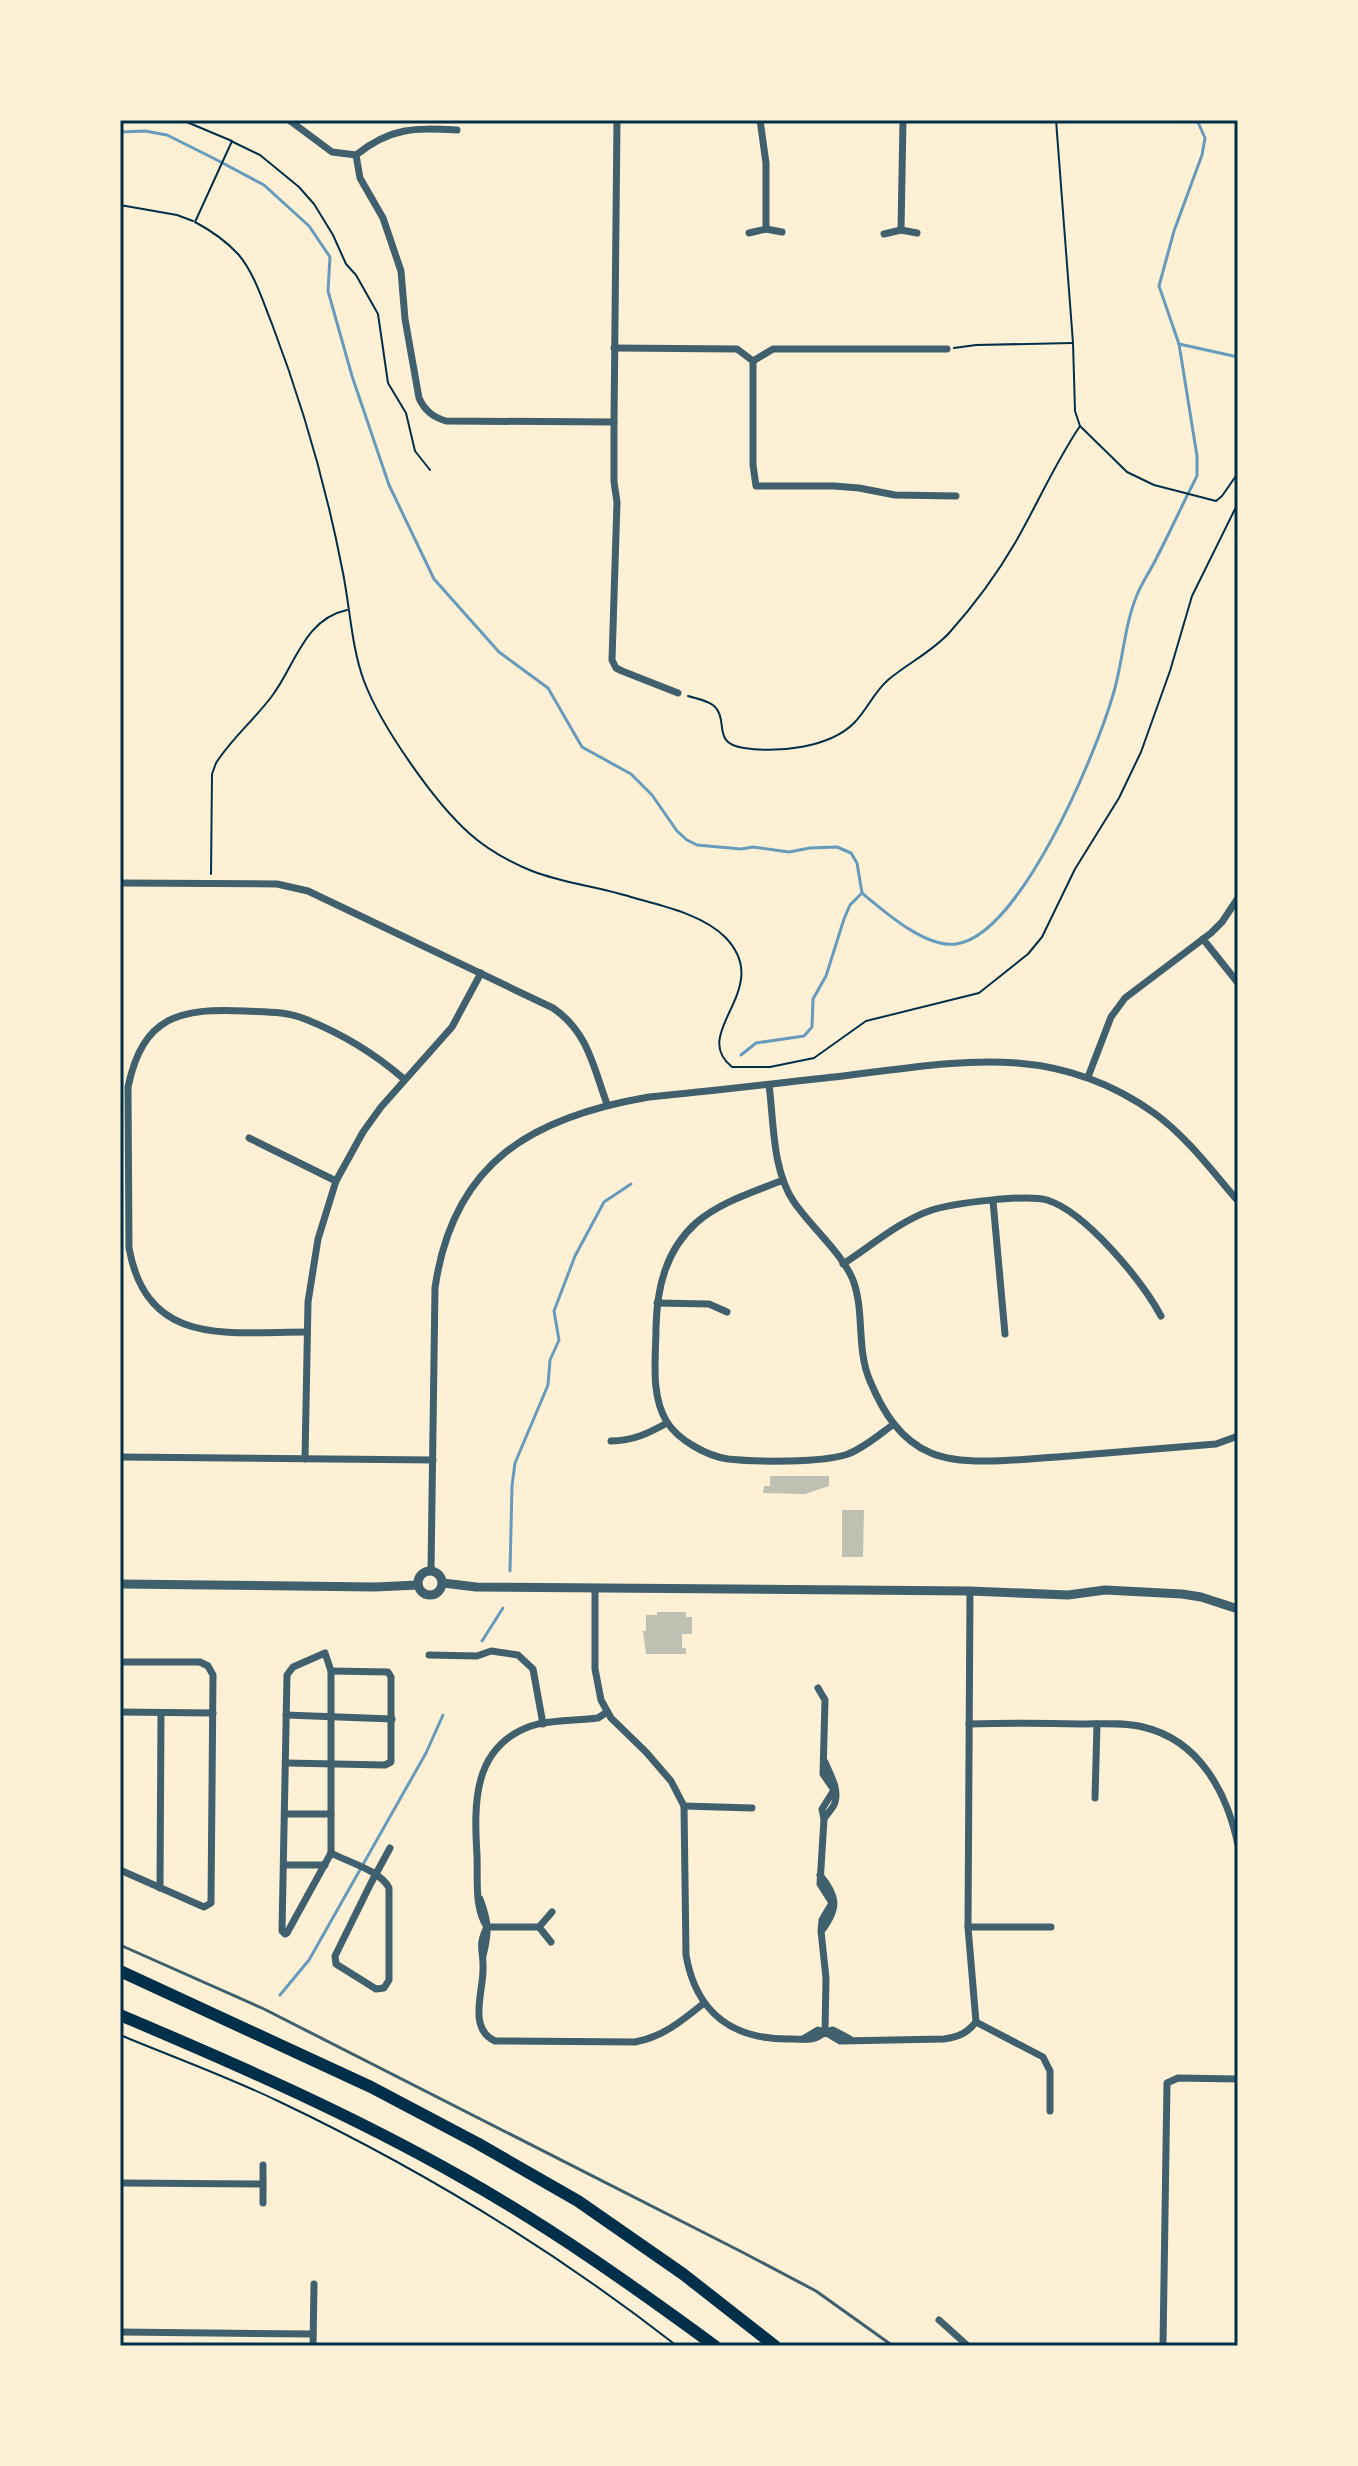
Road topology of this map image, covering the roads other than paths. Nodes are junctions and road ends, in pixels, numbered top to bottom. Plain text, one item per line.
1 (289, 120) edge
2 (617, 120) edge
3 (760, 120) edge
4 (903, 120) edge
5 (457, 130) dead end
6 (356, 155) junction
7 (766, 229) junction
8 (901, 230) junction
9 (782, 232) dead end
10 (749, 233) dead end
11 (917, 233) dead end
12 (884, 234) dead end
13 (614, 348) junction
14 (947, 349) road end
15 (753, 361) junction
16 (614, 422) junction
17 (956, 496) dead end
18 (678, 693) road end
19 (120, 883) edge
20 (1238, 898) edge
21 (1203, 939) junction
22 (481, 973) junction
23 (1238, 983) edge
24 (1088, 1077) junction
25 (404, 1079) junction
26 (769, 1085) junction
27 (607, 1104) junction
28 (124, 1135) edge
29 (249, 1138) dead end
30 (783, 1180) junction
31 (336, 1181) junction
32 (993, 1201) junction
33 (1238, 1201) edge
34 (843, 1264) junction
35 (657, 1303) junction
36 (727, 1312) dead end
37 (1161, 1316) dead end
38 (307, 1332) junction
39 (1005, 1334) dead end
40 (667, 1423) junction
41 (894, 1424) junction
42 (1238, 1436) edge
43 (611, 1441) dead end
44 (120, 1457) edge
45 (305, 1459) junction
46 (433, 1460) junction
47 (431, 1570) junction
48 (443, 1583) junction
49 (120, 1584) edge
50 (418, 1585) junction
51 (595, 1588) junction
52 (970, 1591) junction
53 (1238, 1609) edge
54 (429, 1655) dead end
55 (120, 1662) edge
56 (331, 1671) junction
57 (818, 1688) dead end
58 (606, 1710) junction
59 (120, 1712) edge
60 (161, 1713) junction
61 (213, 1713) junction
62 (286, 1715) junction
63 (331, 1717) junction
64 (392, 1719) junction
65 (543, 1724) junction
66 (969, 1724) junction
67 (1097, 1724) junction
68 (286, 1763) junction
69 (330, 1765) junction
70 (1095, 1798) dead end
71 (684, 1806) junction
72 (752, 1808) dead end
73 (285, 1814) junction
74 (331, 1814) junction
75 (1238, 1845) edge
76 (390, 1848) dead end
77 (331, 1853) junction
78 (284, 1865) junction
79 (325, 1865) junction
80 (120, 1870) edge
81 (376, 1876) junction
82 (160, 1888) junction
83 (552, 1912) dead end
84 (487, 1927) junction
85 (539, 1927) junction
86 (968, 1927) junction
87 (1051, 1927) dead end
88 (551, 1942) dead end
89 (120, 1945) edge
90 (120, 1971) edge
91 (704, 2003) junction
92 (120, 2015) edge
93 (976, 2022) junction
94 (825, 2032) junction
95 (1238, 2079) edge
96 (1050, 2111) dead end
97 (263, 2165) dead end
98 (120, 2183) edge
99 (263, 2184) junction
100 (263, 2203) dead end
101 (314, 2284) dead end
102 (939, 2320) dead end
103 (120, 2332) edge
104 (313, 2334) junction
105 (313, 2346) edge
106 (715, 2346) edge
107 (775, 2346) edge
108 (893, 2346) edge
109 (968, 2346) edge
110 (1163, 2346) edge

1 - 6 street
2 - 13 street
3 - 7 street
4 - 8 street
5 - 6 street
6 - 16 street
7 - 9 street
7 - 10 street
8 - 11 street
8 - 12 street
13 - 15 street
13 - 16 street
14 - 15 street
15 - 17 street
16 - 18 street
19 - 22 street
20 - 21 street
21 - 23 street
21 - 24 street
22 - 25 street
22 - 27 street
24 - 26 street
24 - 33 street
25 - 28 street
25 - 31 street
26 - 27 street
26 - 30 street
27 - 46 street
28 - 38 street
29 - 31 street
30 - 34 street
30 - 35 street
31 - 38 street
32 - 34 street
32 - 37 street
32 - 39 street
34 - 41 street
35 - 36 street
35 - 40 street
38 - 45 street
40 - 41 street
40 - 43 street
41 - 42 street
44 - 45 street
45 - 46 street
46 - 47 street
47 - 48 street
47 - 50 street
48 - 50 street
48 - 51 street
49 - 50 street
51 - 52 street
51 - 58 street
52 - 53 street
52 - 66 street
54 - 65 street
55 - 61 street
56 - 62 street
56 - 63 street
56 - 64 street
57 - 94 street
58 - 65 street
58 - 71 street
59 - 60 street
60 - 61 street
60 - 82 street
61 - 82 street
62 - 63 street
62 - 68 street
63 - 64 street
63 - 69 street
64 - 69 street
65 - 84 street
66 - 67 street
66 - 86 street
67 - 70 street
67 - 75 street
68 - 69 street
68 - 73 street
69 - 74 street
71 - 72 street
71 - 91 street
73 - 74 street
73 - 78 street
74 - 77 street
76 - 81 street
77 - 79 street
77 - 81 street
78 - 79 street
78 - 79 street
80 - 82 street
81 - 81 street
83 - 85 street
84 - 85 street
84 - 91 street
85 - 88 street
86 - 87 street
86 - 93 street
89 - 108 lane
90 - 107 highway
91 - 94 street
92 - 106 highway
93 - 94 street
93 - 96 street
95 - 110 street
97 - 99 street
98 - 99 street
99 - 100 street
101 - 104 street
102 - 109 street
103 - 104 street
104 - 105 street

